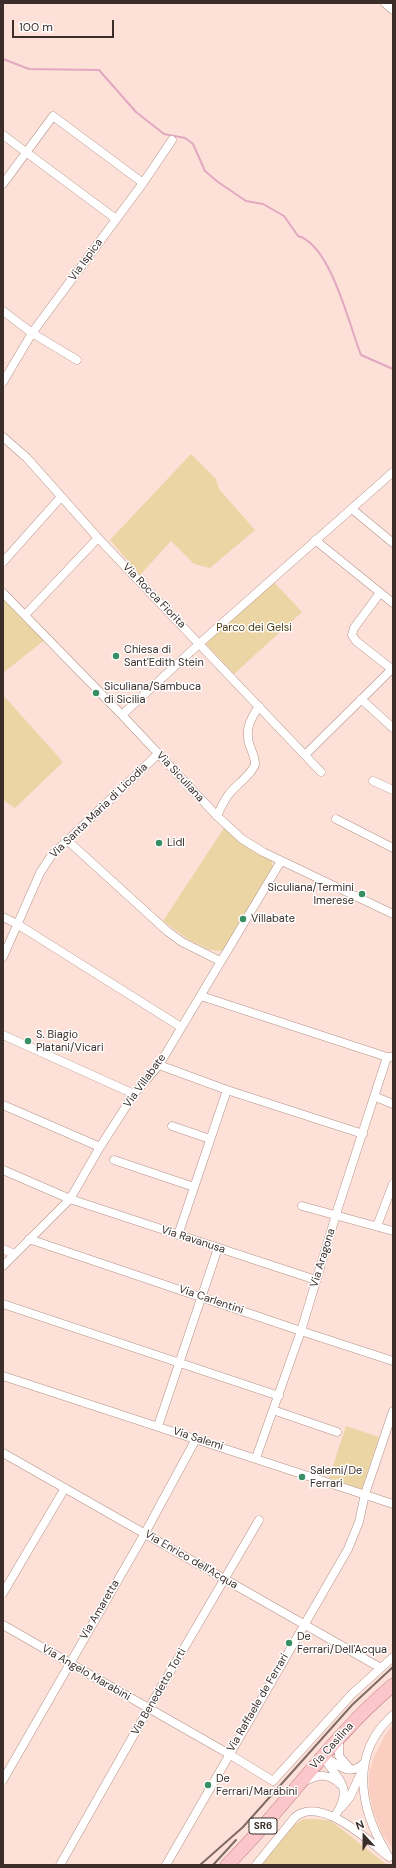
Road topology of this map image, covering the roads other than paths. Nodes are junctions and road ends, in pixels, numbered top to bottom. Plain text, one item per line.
1 (385, 3) edge
2 (393, 10) edge
3 (3, 135) edge
4 (172, 140) dead end
5 (27, 152) junction
6 (143, 183) junction
7 (3, 184) edge
8 (116, 219) junction
9 (3, 311) edge
10 (32, 333) junction
11 (77, 360) dead end
12 (3, 382) edge
13 (3, 437) edge
14 (393, 472) edge
15 (61, 497) junction
16 (352, 509) junction
17 (98, 538) junction
18 (315, 540) junction
19 (393, 543) edge
20 (3, 562) edge
21 (3, 593) edge
22 (380, 593) junction
23 (393, 603) edge
24 (25, 615) junction
25 (200, 643) junction
26 (393, 669) edge
27 (361, 699) junction
28 (259, 706) junction
29 (122, 715) junction
30 (393, 728) edge
31 (158, 754) junction
32 (305, 755) junction
33 (321, 772) dead end
34 (373, 780) dead end
35 (393, 790) edge
36 (217, 816) junction
37 (336, 819) dead end
38 (67, 840) junction
39 (393, 848) edge
40 (281, 861) junction
41 (393, 913) edge
42 (3, 917) edge
43 (17, 924) junction
44 (3, 957) edge
45 (220, 961) junction
46 (201, 996) junction
47 (181, 1027) junction
48 (3, 1035) edge
49 (390, 1057) edge
50 (158, 1065) junction
51 (227, 1090) junction
52 (134, 1094) junction
53 (376, 1097) junction
54 (393, 1104) edge
55 (3, 1105) edge
56 (172, 1126) dead end
57 (363, 1134) junction
58 (210, 1139) junction
59 (100, 1147) junction
60 (114, 1160) dead end
61 (3, 1170) edge
62 (393, 1184) edge
63 (194, 1187) junction
64 (70, 1199) junction
65 (302, 1206) dead end
66 (337, 1215) junction
67 (377, 1226) junction
68 (393, 1231) edge
69 (178, 1235) junction
70 (29, 1239) junction
71 (218, 1248) junction
72 (3, 1249) edge
73 (14, 1254) junction
74 (3, 1266) edge
75 (316, 1280) junction
76 (202, 1297) junction
77 (3, 1304) edge
78 (301, 1331) junction
79 (393, 1361) edge
80 (180, 1363) junction
81 (3, 1376) edge
82 (279, 1396) junction
83 (273, 1410) junction
84 (393, 1413) edge
85 (158, 1426) junction
86 (337, 1432) dead end
87 (196, 1439) junction
88 (3, 1453) edge
89 (256, 1458) junction
90 (65, 1488) junction
91 (365, 1494) junction
92 (393, 1504) edge
93 (259, 1520) dead end
94 (145, 1533) junction
95 (224, 1578) junction
96 (3, 1593) edge
97 (304, 1624) junction
98 (3, 1625) edge
99 (393, 1657) edge
100 (70, 1662) junction
101 (379, 1667) junction
102 (393, 1685) edge
103 (149, 1708) junction
104 (393, 1715) edge
105 (339, 1738) junction
106 (229, 1754) junction
107 (322, 1755) junction
108 (364, 1763) junction
109 (350, 1770) junction
110 (3, 1780) edge
111 (273, 1781) joint
112 (297, 1785) junction
113 (343, 1787) junction
114 (336, 1814) junction
115 (391, 1858) edge
116 (60, 1865) edge
117 (166, 1865) edge
118 (227, 1865) edge
119 (256, 1865) edge

1 - 2 street
3 - 5 street
4 - 6 street, Via Ispica
5 - 6 street
5 - 7 street
5 - 8 street
6 - 8 street, Via Ispica
8 - 10 street, Via Ispica
9 - 10 street
10 - 11 street
10 - 12 street, Via Ispica
13 - 15 street, Via Rocca Fiorita
14 - 16 street
15 - 17 street, Via Rocca Fiorita
15 - 20 street
16 - 18 street
16 - 19 street
17 - 24 street
17 - 25 street, Via Rocca Fiorita
18 - 22 street
18 - 25 street
21 - 24 street, Via Siculiana
22 - 23 street
22 - 26 street
24 - 29 street, Via Siculiana
25 - 28 street, Via Rocca Fiorita
25 - 29 street
26 - 27 street
27 - 30 street
27 - 32 street
28 - 32 street, Via Rocca Fiorita
28 - 36 street
29 - 31 street, Via Siculiana
31 - 36 street, Via Siculiana
31 - 38 street, Via Santa Maria di Licodia
32 - 33 street, Via Rocca Fiorita
34 - 35 street
36 - 40 street, Via Siculiana
37 - 39 street
38 - 43 street, Via Santa Maria di Licodia
38 - 45 street
40 - 41 street, Via Siculiana
40 - 45 street, Via Villabate
42 - 43 street
43 - 44 street, Via Santa Maria di Licodia
43 - 47 street
45 - 46 street, Via Villabate
46 - 47 street, Via Villabate
46 - 49 street
47 - 50 street, Via Villabate
48 - 52 street
49 - 53 street, Via Aragona
50 - 51 street
50 - 52 street, Via Villabate
51 - 57 street
51 - 58 street
52 - 59 street, Via Villabate
53 - 54 street
53 - 57 street, Via Aragona
55 - 59 street
56 - 58 street
57 - 66 street, Via Aragona
58 - 63 street
59 - 64 street, Via Villabate
60 - 63 street
61 - 64 street, Via Ravanusa
62 - 67 street
63 - 69 street
64 - 69 street, Via Ravanusa
64 - 70 street, Via Villabate
65 - 66 street
66 - 67 street
66 - 75 street, Via Aragona
67 - 68 street
69 - 71 street, Via Ravanusa
70 - 73 street, Via Villabate
70 - 76 street, Via Carlentini
71 - 75 street, Via Ravanusa
71 - 76 street
72 - 73 street
73 - 74 street, Via Villabate
75 - 78 street, Via Aragona
76 - 78 street, Via Carlentini
76 - 80 street
77 - 80 street
78 - 79 street, Via Carlentini
78 - 82 street, Via Aragona
80 - 82 street
80 - 85 street
81 - 85 street, Via Salemi
82 - 83 street, Via Aragona
83 - 86 street
83 - 89 street, Via Aragona
84 - 91 street, Via Raffaele de Ferrari
85 - 87 street, Via Salemi
87 - 89 street, Via Salemi
87 - 94 street, Via Amaretta
88 - 90 street, Via Enrico dell'Acqua
89 - 91 street, Via Salemi
90 - 94 street, Via Enrico dell'Acqua
90 - 96 street
91 - 92 street, Via Salemi
91 - 97 street, Via Raffaele de Ferrari
93 - 95 street, Via Benedetto Torti
94 - 95 street, Via Enrico dell'Acqua
94 - 100 street, Via Amaretta
95 - 97 street, Via Enrico dell'Acqua
95 - 103 street, Via Benedetto Torti
97 - 101 street, Via Enrico dell'Acqua
97 - 106 street, Via Raffaele de Ferrari
98 - 100 street, Via Angelo Marabini
99 - 101 street, Via Casilina
100 - 103 street, Via Angelo Marabini
100 - 110 street, Via Amaretta
101 - 111 street, Via Casilina
102 - 105 main road, Via Casilina / SR6
103 - 106 street, Via Angelo Marabini
103 - 116 street, Via Benedetto Torti
104 - 108 street
105 - 107 main road, Via Casilina / SR6
105 - 109 street
106 - 111 street, Via Angelo Marabini
106 - 117 street, Via Raffaele de Ferrari
107 - 109 street
107 - 112 main road, Via Casilina / SR6
107 - 113 street
108 - 109 street
108 - 114 street
108 - 115 street
112 - 113 street
112 - 118 main road, Via Casilina / SR6
113 - 114 street
114 - 115 street
114 - 119 street

